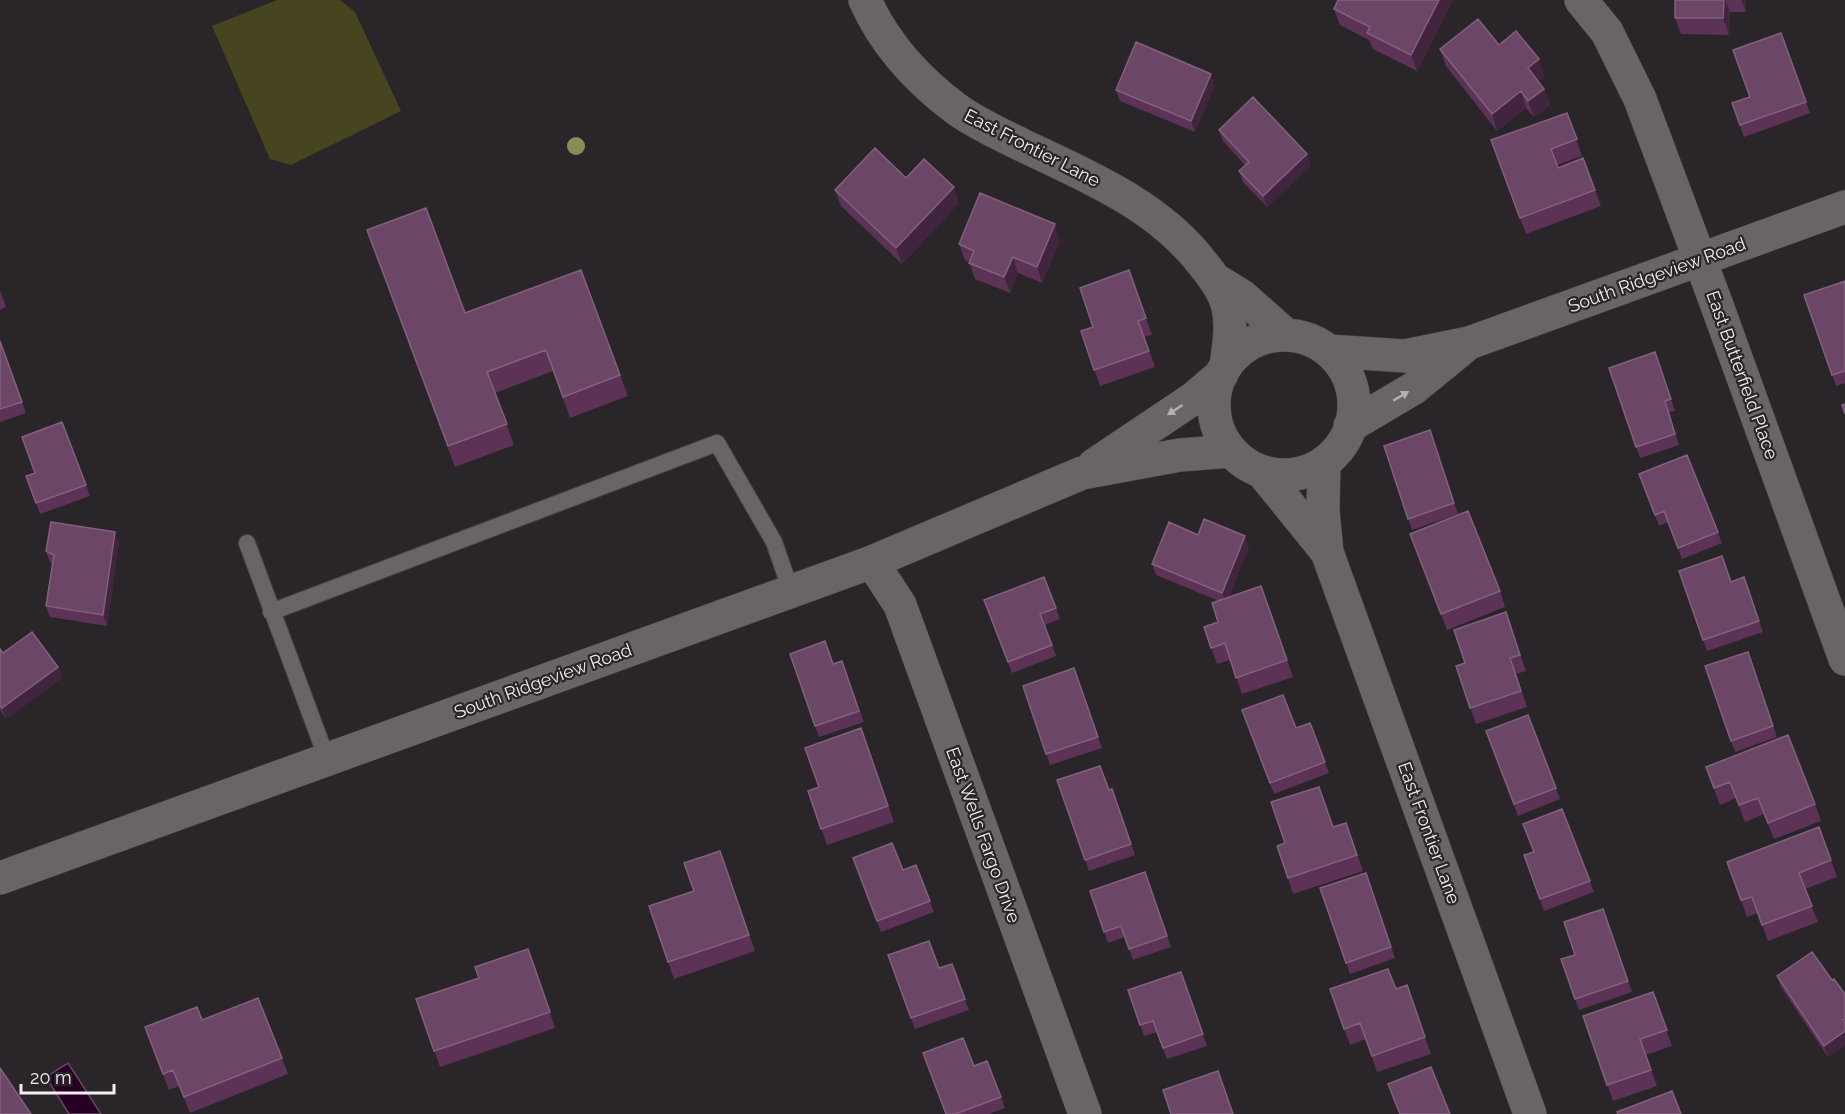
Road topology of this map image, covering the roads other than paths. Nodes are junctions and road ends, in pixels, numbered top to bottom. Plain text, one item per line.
1 (866, 0) edge
2 (1581, 0) edge
3 (1845, 207) edge
4 (1700, 259) junction
5 (1215, 280) junction
6 (1286, 335) junction
7 (1469, 343) junction
8 (1329, 351) junction
9 (1224, 370) junction
10 (1350, 426) junction
11 (1231, 451) junction
12 (1324, 463) junction
13 (1083, 473) junction
14 (1263, 473) junction
15 (247, 543) dead end
16 (1327, 552) junction
17 (872, 562) junction
18 (791, 591) junction
19 (271, 612) junction
20 (1845, 659) edge
21 (327, 759) junction
22 (0, 878) edge
23 (1085, 1114) edge
24 (1530, 1114) edge

1 - 5 street, East Frontier Lane
2 - 4 street, East Butterfield Place
3 - 4 street, South Ridgeview Road
4 - 7 street, South Ridgeview Road
4 - 20 street, East Butterfield Place
5 - 6 street
5 - 9 street
6 - 8 street
6 - 9 street
7 - 8 street
10 -> 7 street
8 - 10 street
9 - 11 street
9 -> 13 street
10 - 12 street
11 - 13 street
11 - 14 street
12 - 14 street
12 - 16 street
13 - 17 street, South Ridgeview Road
14 - 16 street
15 - 19 lane
16 - 24 street, East Frontier Lane
17 - 18 street, South Ridgeview Road
17 - 23 street, East Wells Fargo Drive
18 - 19 lane
18 - 21 street, South Ridgeview Road
19 - 21 lane
21 - 22 street, South Ridgeview Road

